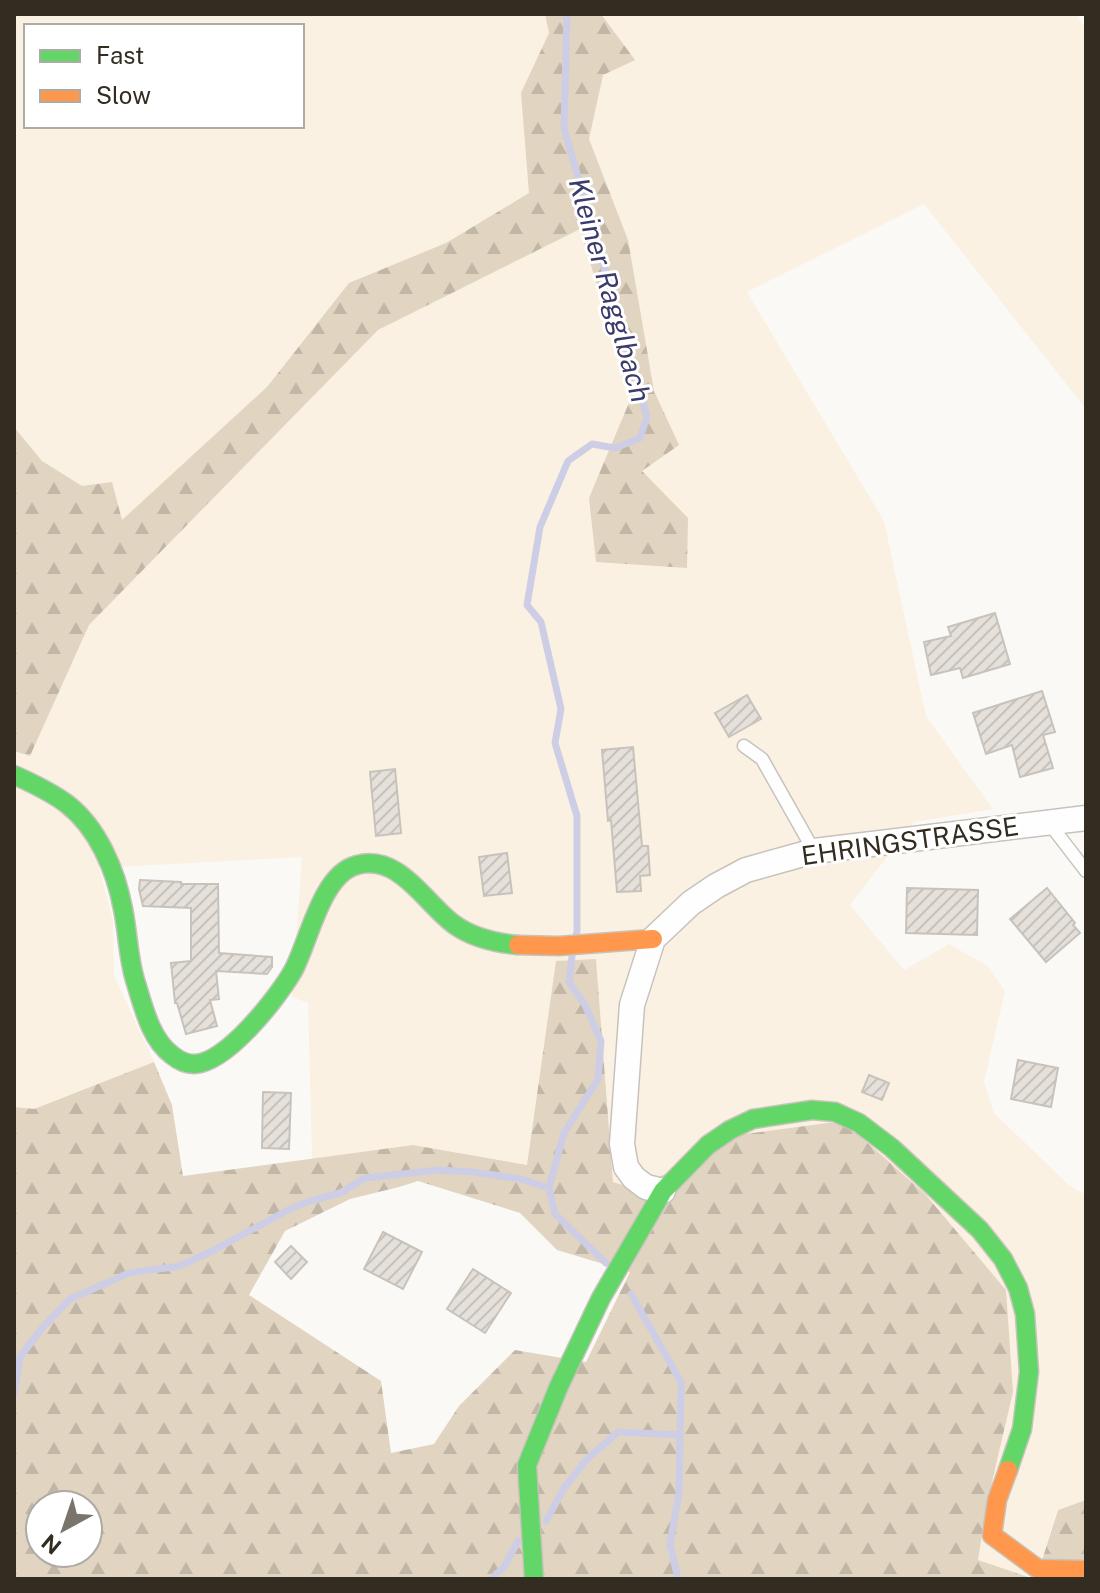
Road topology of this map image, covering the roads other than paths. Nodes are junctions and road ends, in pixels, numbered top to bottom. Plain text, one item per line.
1 (744, 746) dead end
2 (14, 775) edge
3 (1086, 818) edge
4 (1049, 823) junction
5 (814, 851) junction
6 (1086, 871) edge
7 (653, 939) junction
8 (663, 1191) junction
9 (1086, 1570) edge
10 (534, 1579) edge

1 - 5 lane
2 - 7 street
3 - 4 street, EHRINGSTRASSE
4 - 5 street, EHRINGSTRASSE
4 - 6 lane
5 - 7 street, EHRINGSTRASSE
7 - 8 street, EHRINGSTRASSE
8 - 9 street
8 - 10 street

